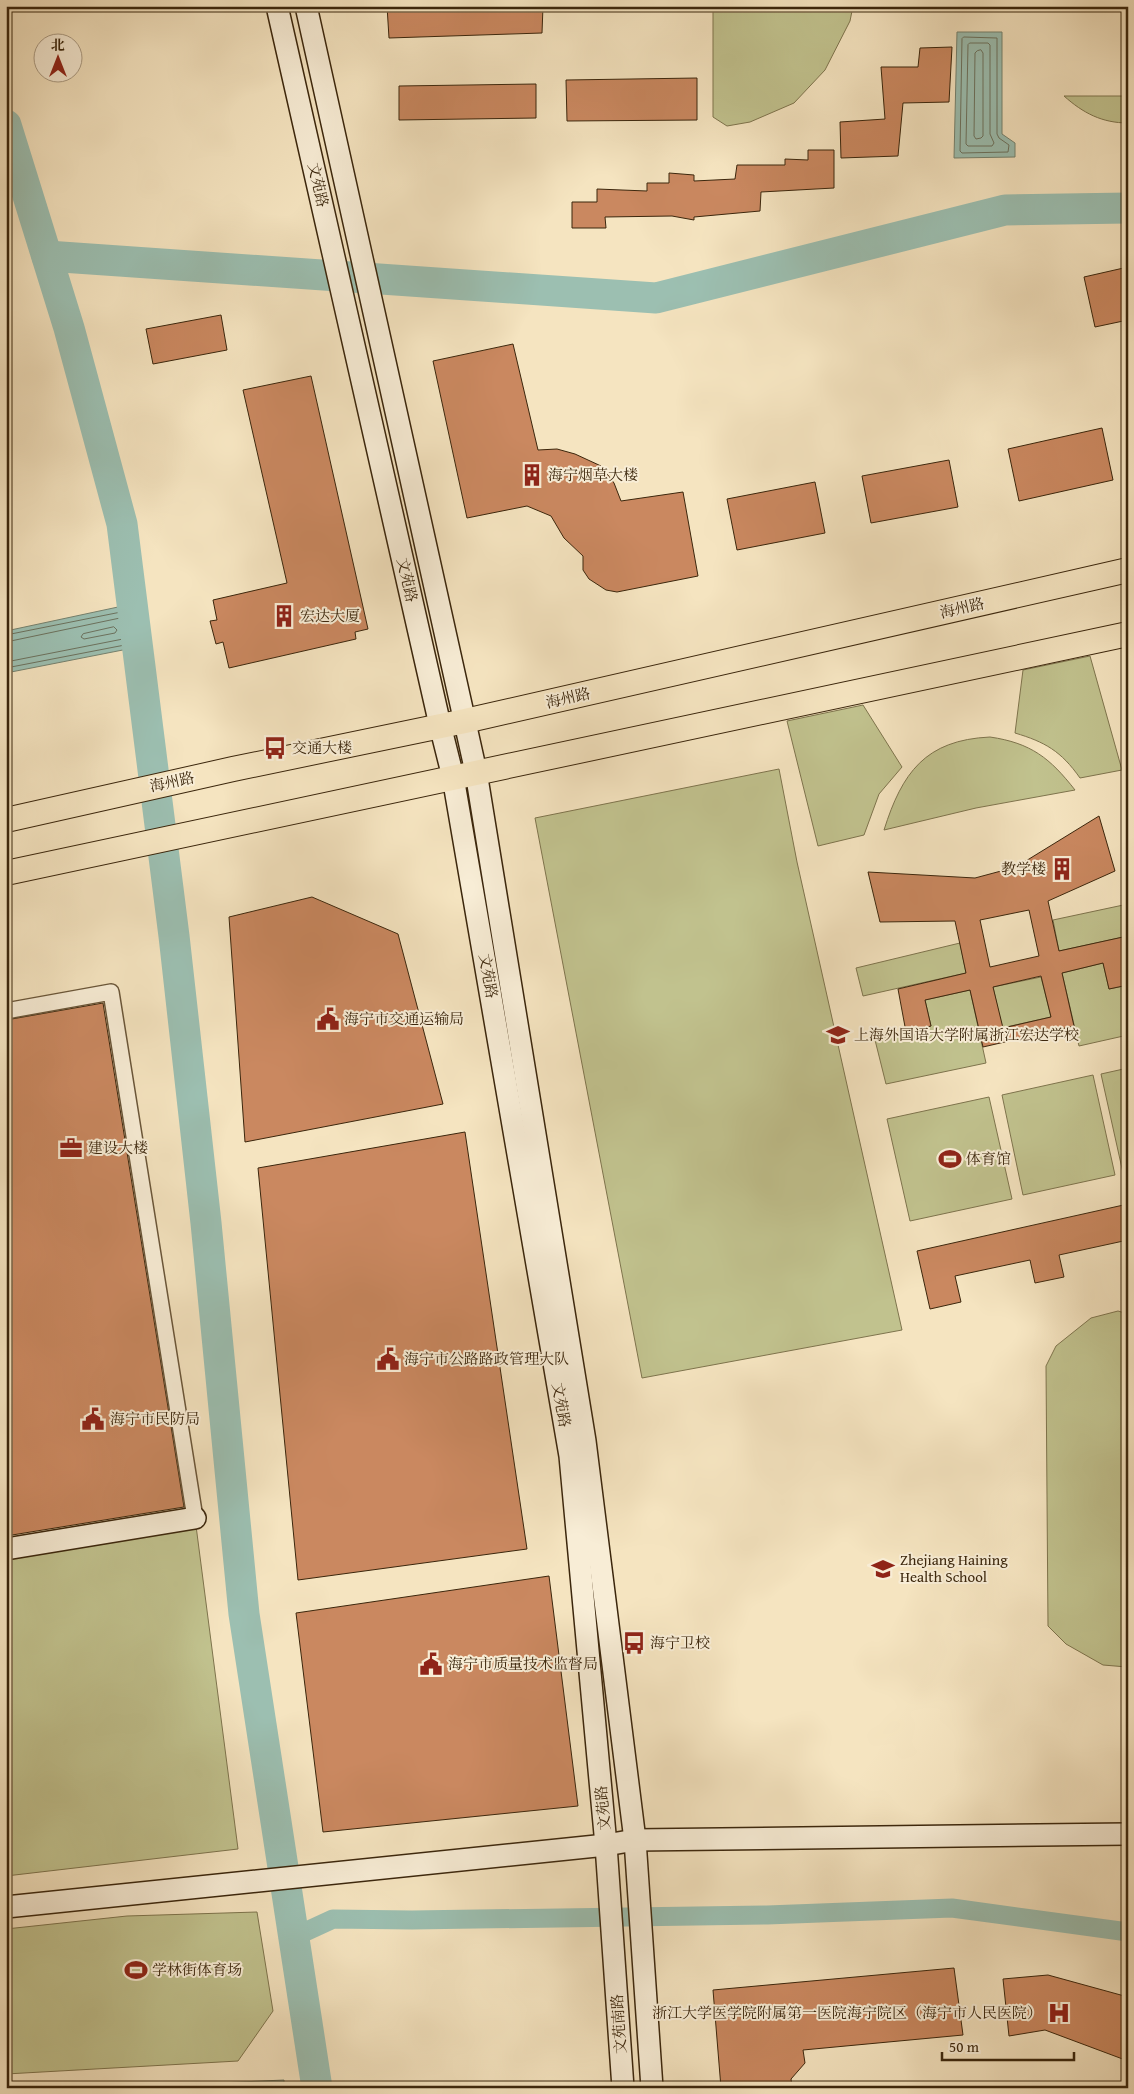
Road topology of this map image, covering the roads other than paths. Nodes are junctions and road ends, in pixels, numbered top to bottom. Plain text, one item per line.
1 (277, 6) edge
2 (306, 6) edge
3 (1128, 570) edge
4 (1128, 634) edge
5 (465, 721) junction
6 (440, 725) junction
7 (476, 772) junction
8 (453, 777) junction
9 (6, 820) edge
10 (6, 873) edge
11 (7, 1007) edge
12 (195, 1518) joint
13 (6, 1549) edge
14 (1128, 1834) edge
15 (635, 1840) junction
16 (606, 1845) junction
17 (6, 1907) edge
18 (614, 1960) joint
19 (644, 1960) joint
20 (623, 2088) edge
21 (652, 2088) edge

1 - 6 main road, 文苑路
2 - 5 main road, 文苑路
3 - 5 main road, 海州路
4 - 7 main road
5 - 6 main road, 海州路
5 - 7 main road, 文苑路
6 - 8 main road, 文苑路
6 - 9 main road, 海州路
7 - 8 main road
7 - 15 main road, 文苑路
8 - 10 main road
8 - 16 main road, 文苑路
11 - 12 street
12 - 13 main road
14 - 15 main road
15 - 16 main road
15 - 19 main road, 文苑路
16 - 17 main road
16 - 18 main road, 文苑路
18 - 20 main road, 文苑南路
19 - 21 main road, 文苑南路

